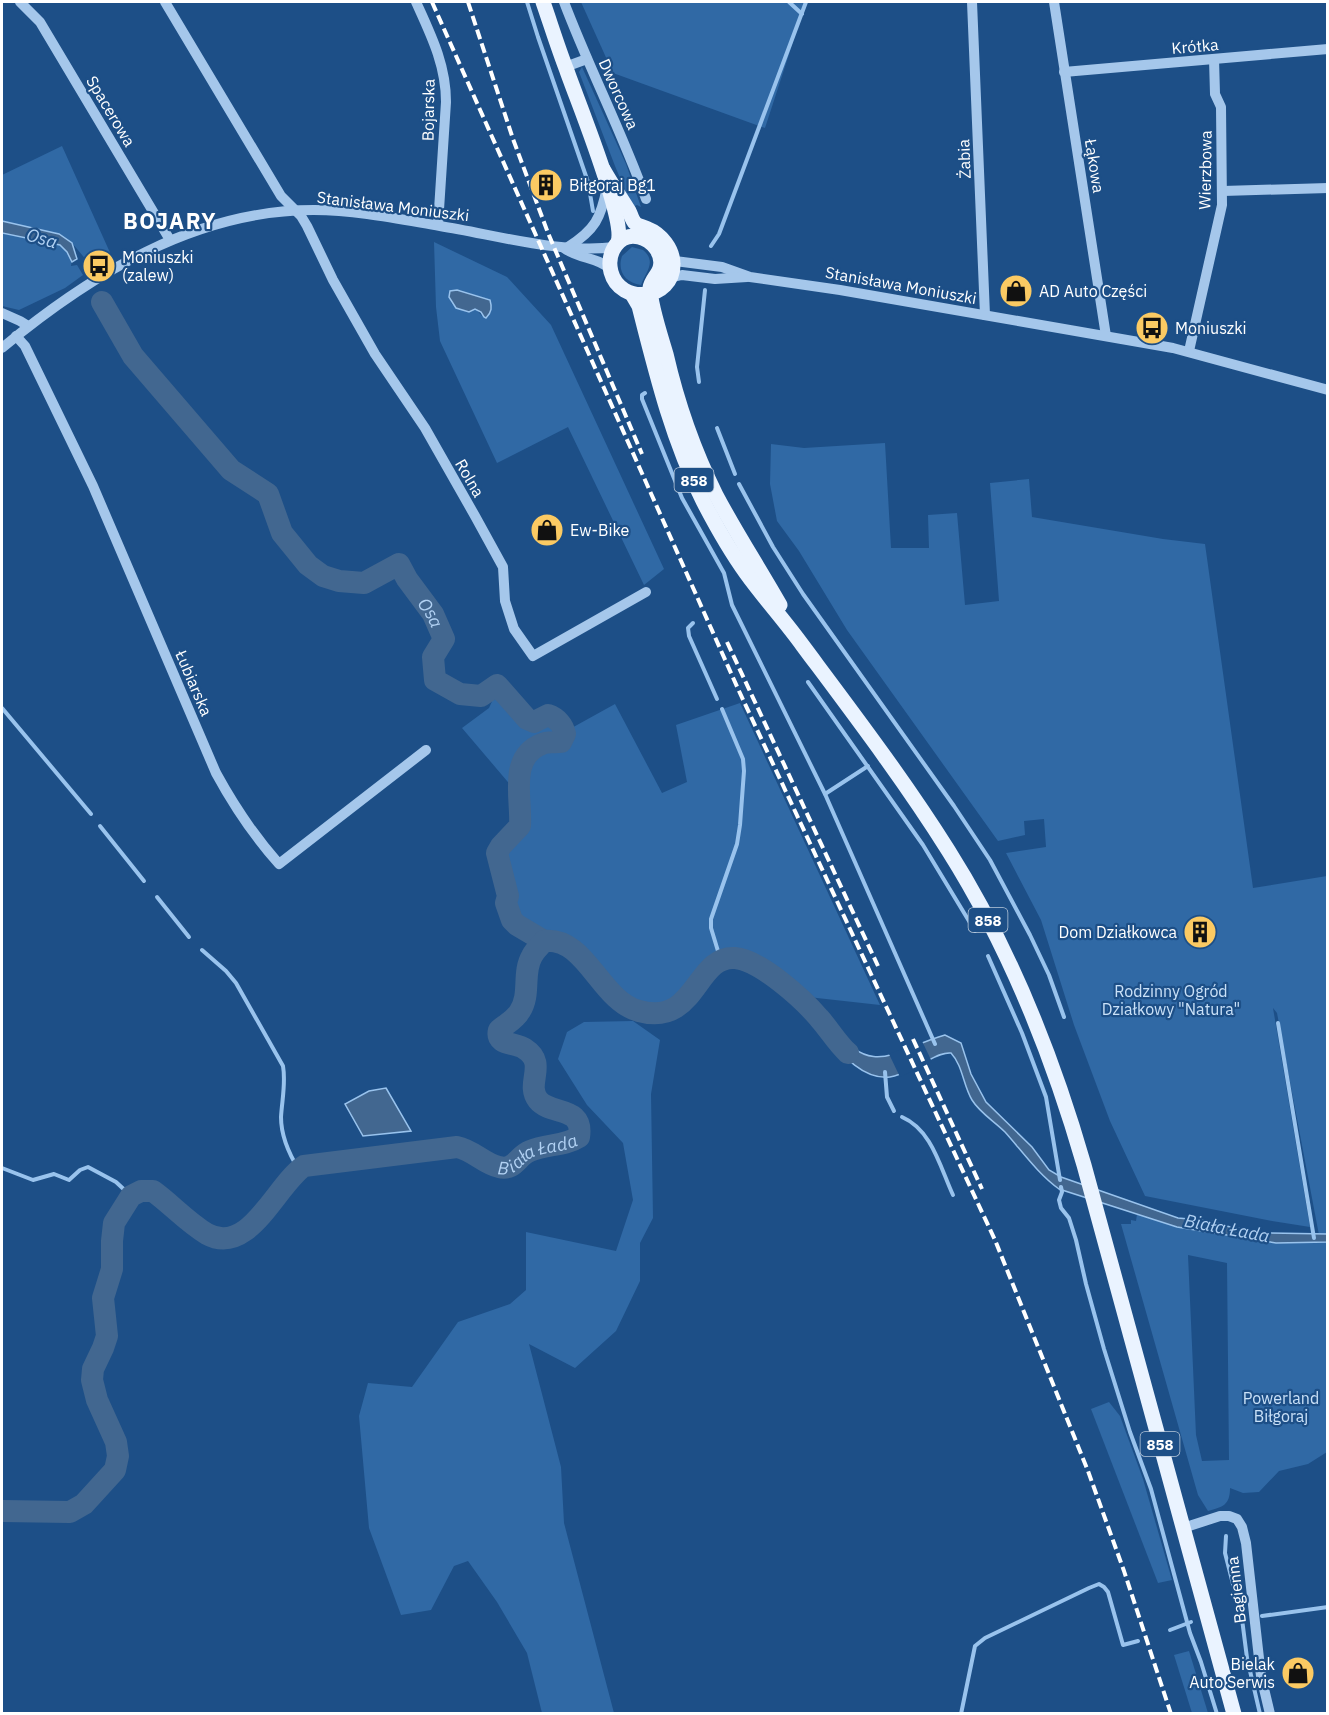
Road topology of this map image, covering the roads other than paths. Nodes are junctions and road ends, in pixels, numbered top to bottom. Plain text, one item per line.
1 (20, 2) edge
2 (165, 2) edge
3 (416, 2) edge
4 (543, 2) edge
5 (564, 2) edge
6 (972, 2) edge
7 (1054, 2) edge
8 (1328, 49) edge
9 (587, 59) junction
10 (1214, 59) junction
11 (565, 68) junction
12 (1064, 72) junction
13 (603, 169) junction
14 (608, 184) junction
15 (1328, 188) edge
16 (1222, 191) junction
17 (646, 199) dead end
18 (294, 210) junction
19 (438, 225) junction
20 (170, 240) junction
21 (617, 244) junction
22 (566, 247) junction
23 (666, 257) junction
24 (610, 269) junction
25 (750, 277) junction
26 (669, 278) junction
27 (651, 293) junction
28 (632, 294) junction
29 (2, 313) edge
30 (985, 315) junction
31 (28, 326) junction
32 (16, 336) junction
33 (1106, 336) junction
34 (2, 348) edge
35 (1189, 351) junction
36 (1328, 390) edge
37 (646, 592) dead end
38 (802, 644) junction
39 (426, 750) dead end
40 (1183, 1528) junction
41 (1234, 1713) edge
42 (1270, 1713) edge

1 - 20 street, Spacerowa
2 - 18 street
3 - 19 street, Bojarska
4 - 11 main road
5 - 9 street, Dworcowa
6 - 30 street, Żabia
7 - 12 street, Łąkowa
8 - 10 street, Krótka
9 - 11 street
9 - 17 street, Dworcowa
10 - 12 street, Krótka
10 - 16 street, Wierzbowa
11 - 13 main road
12 - 33 street, Łąkowa
13 - 14 main road
13 - 23 main road
14 - 21 main road
14 - 22 street
15 - 16 street
16 - 35 street, Wierzbowa
18 - 19 street, Stanisława Moniuszki
18 - 20 street, Stanisława Moniuszki
18 - 37 street, Rolna
19 - 22 street, Stanisława Moniuszki
20 - 31 street, Stanisława Moniuszki
21 - 22 street, Stanisława Moniuszki
21 - 23 main road
21 - 24 main road
22 - 24 street, Stanisława Moniuszki
23 - 25 street, Stanisława Moniuszki
23 - 26 main road
23 - 27 main road
24 - 28 main road, 858
25 - 26 street, Stanisława Moniuszki
25 - 30 street, Stanisława Moniuszki
26 - 27 main road
27 - 28 main road
27 - 38 main road, 858
28 - 38 main road, 858
29 - 31 street
30 - 33 street, Stanisława Moniuszki
31 - 32 street, Stanisława Moniuszki
32 - 34 street, Stanisława Moniuszki
32 - 39 street, Łubiarska
33 - 35 street, Stanisława Moniuszki
35 - 36 street, Stanisława Moniuszki
38 - 40 main road, 858
40 - 41 main road, 858
40 - 42 street, Bagienna

